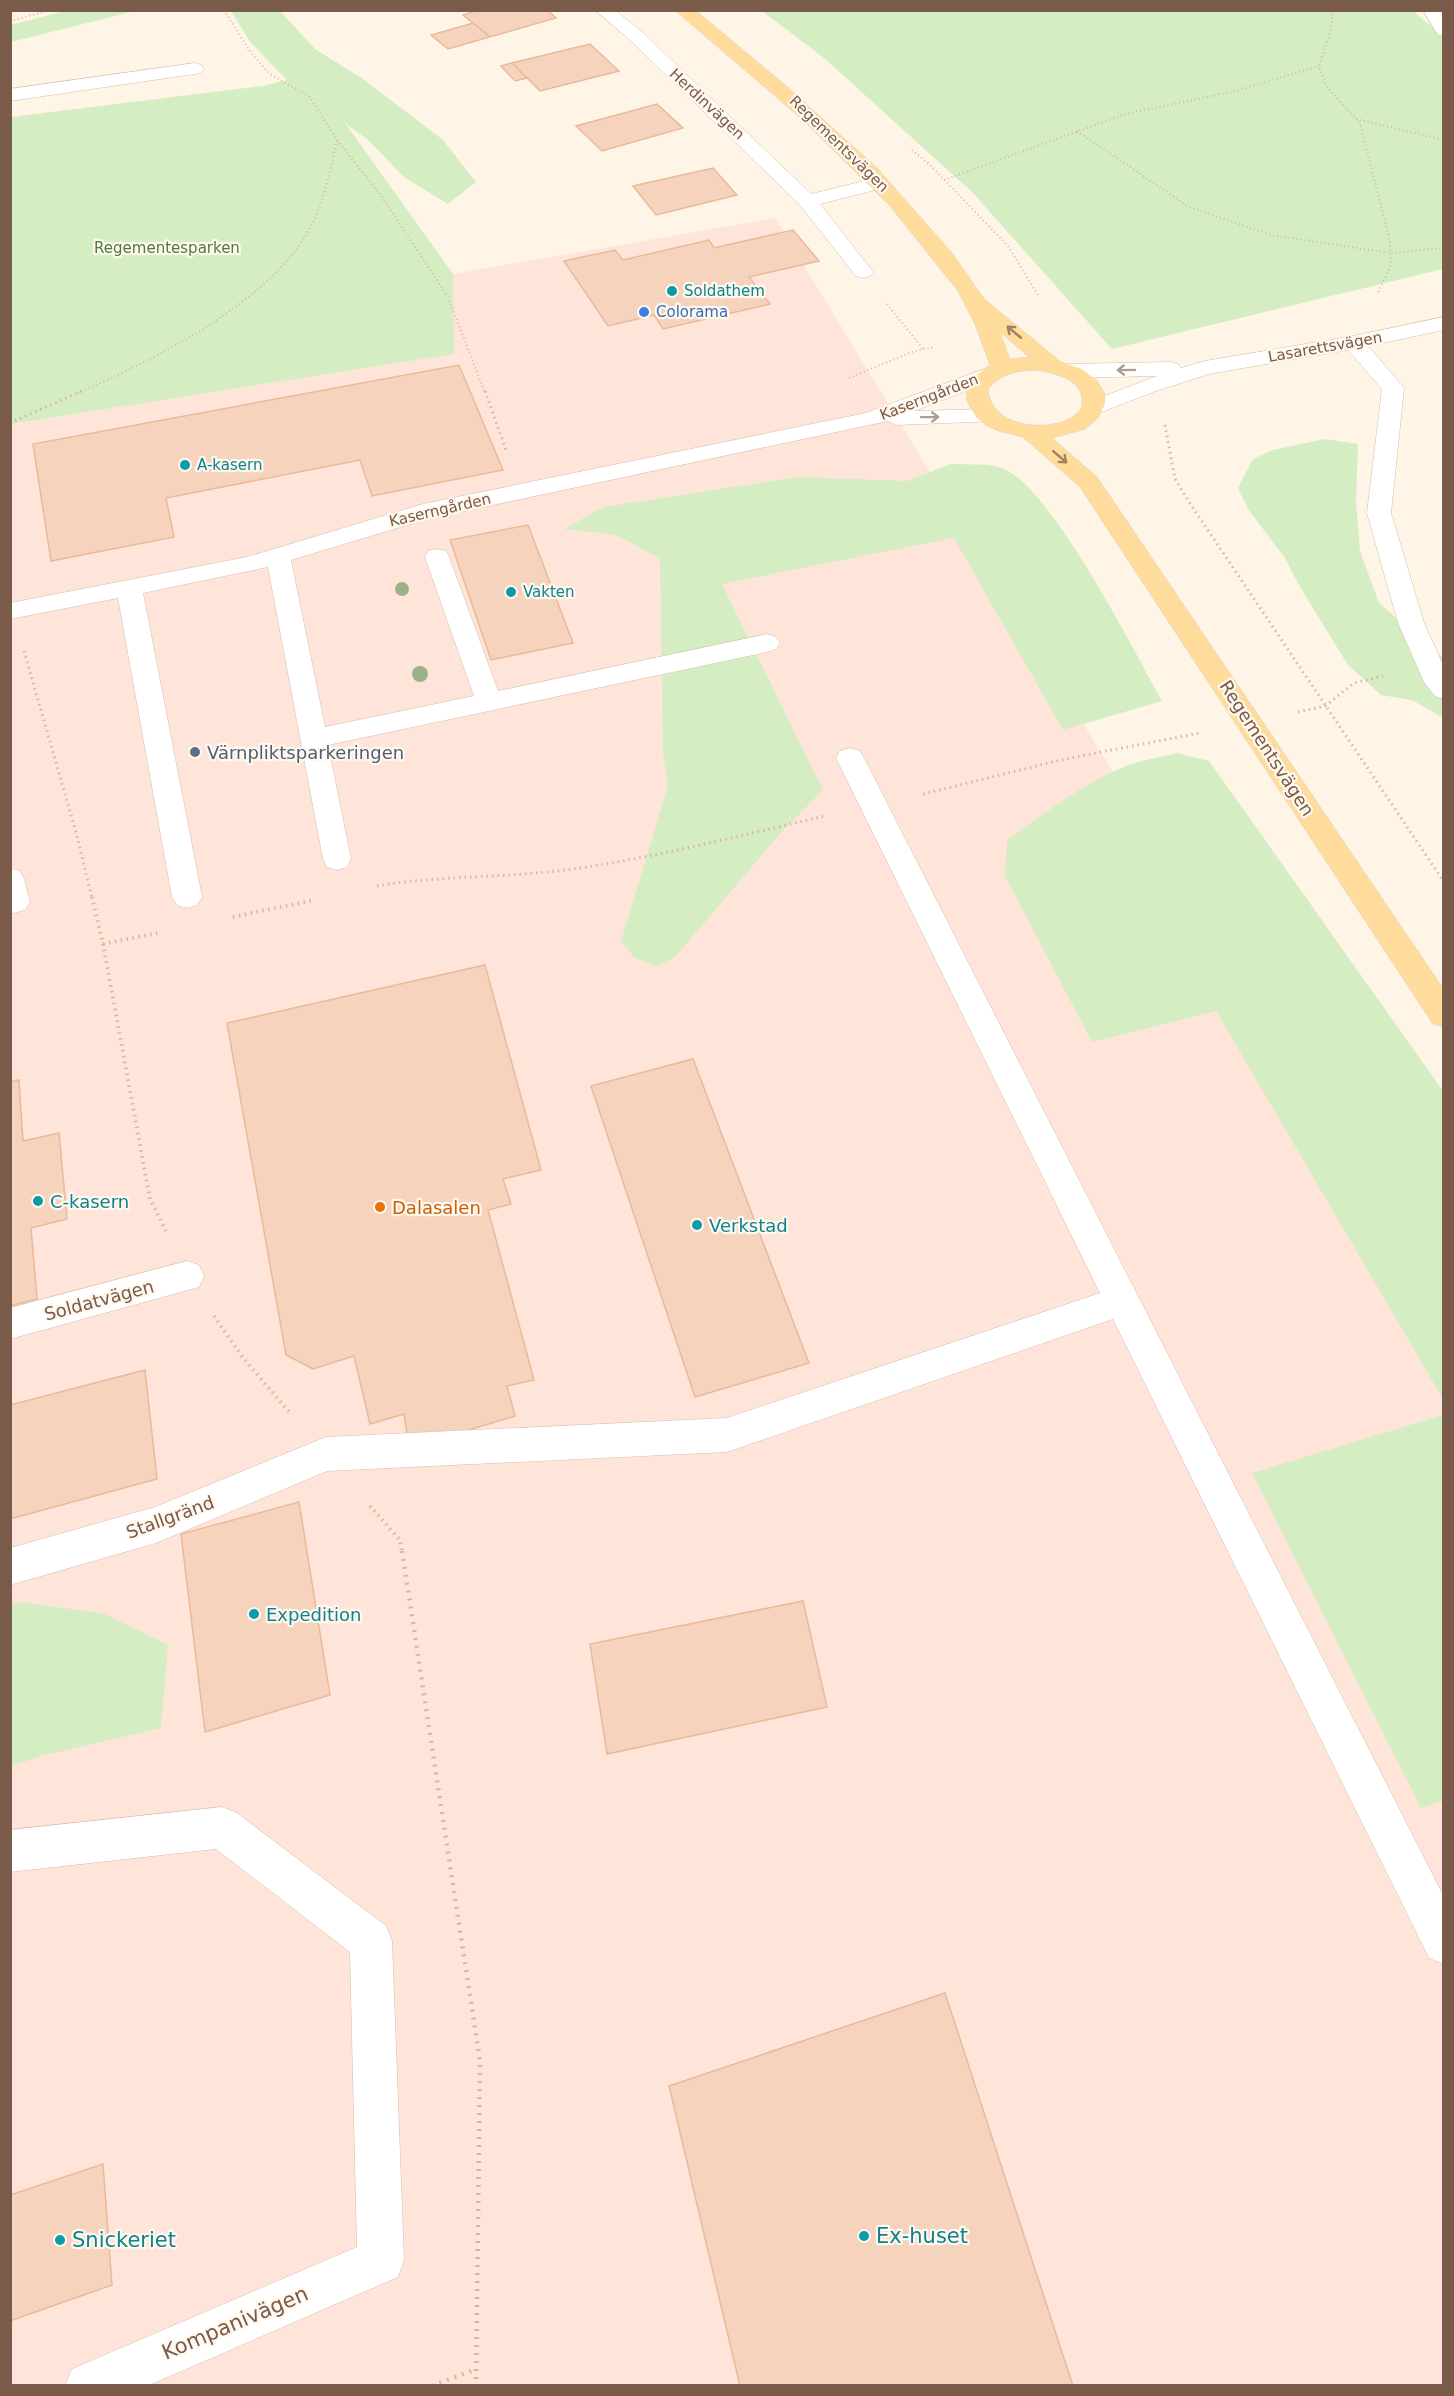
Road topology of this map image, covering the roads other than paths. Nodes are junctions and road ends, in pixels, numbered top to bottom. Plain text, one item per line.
1 (603, 10) edge
2 (683, 10) edge
3 (1431, 10) edge
4 (1443, 31) edge
5 (195, 69) dead end
6 (10, 95) edge
7 (880, 183) junction
8 (807, 201) junction
9 (863, 272) road end
10 (974, 299) junction
11 (1443, 323) edge
12 (1353, 343) junction
13 (1061, 368) junction
14 (1205, 368) junction
15 (994, 371) junction
16 (1090, 413) junction
17 (989, 416) junction
18 (872, 419) junction
19 (1031, 432) junction
20 (1089, 482) junction
21 (278, 556) junction
22 (437, 557) dead end
23 (129, 588) junction
24 (10, 611) edge
25 (767, 643) dead end
26 (1443, 690) edge
27 (489, 702) junction
28 (314, 739) junction
29 (850, 758) dead end
30 (337, 859) dead end
31 (10, 879) edge
32 (187, 897) dead end
33 (10, 903) edge
34 (1443, 1015) edge
35 (187, 1276) dead end
36 (1122, 1301) junction
37 (10, 1323) edge
38 (10, 1567) edge
39 (10, 1851) edge
40 (1443, 1943) edge
41 (89, 2385) edge

1 - 8 street, Herdinvägen
2 - 7 main road, Regementsvägen
3 - 4 street
5 - 6 street
7 - 8 street
7 - 10 main road, Regementsvägen
8 - 9 street, Herdinvägen
13 -> 10 main road, Regementsvägen
10 - 15 main road, Regementsvägen
11 - 12 street, Lasarettsvägen
12 - 14 street, Lasarettsvägen
12 - 26 street
14 -> 13 street, Lasarettsvägen
13 - 15 main road
13 - 16 main road
14 - 16 street, Lasarettsvägen
15 - 17 main road
15 - 18 street, Kaserngården
16 - 19 main road
16 - 20 main road
18 -> 17 street, Kaserngården
17 - 19 main road
18 - 21 street, Kaserngården
19 -> 20 main road, Regementsvägen
20 - 34 main road, Regementsvägen
21 - 23 street, Kaserngården
21 - 28 street
22 - 27 street
23 - 24 street, Kaserngården
23 - 32 street
25 - 27 street
27 - 28 street
28 - 30 street
29 - 36 street
31 - 33 street
35 - 37 street, Soldatvägen
36 - 38 street, Stallgränd
36 - 40 street
39 - 41 street, Kompanivägen

